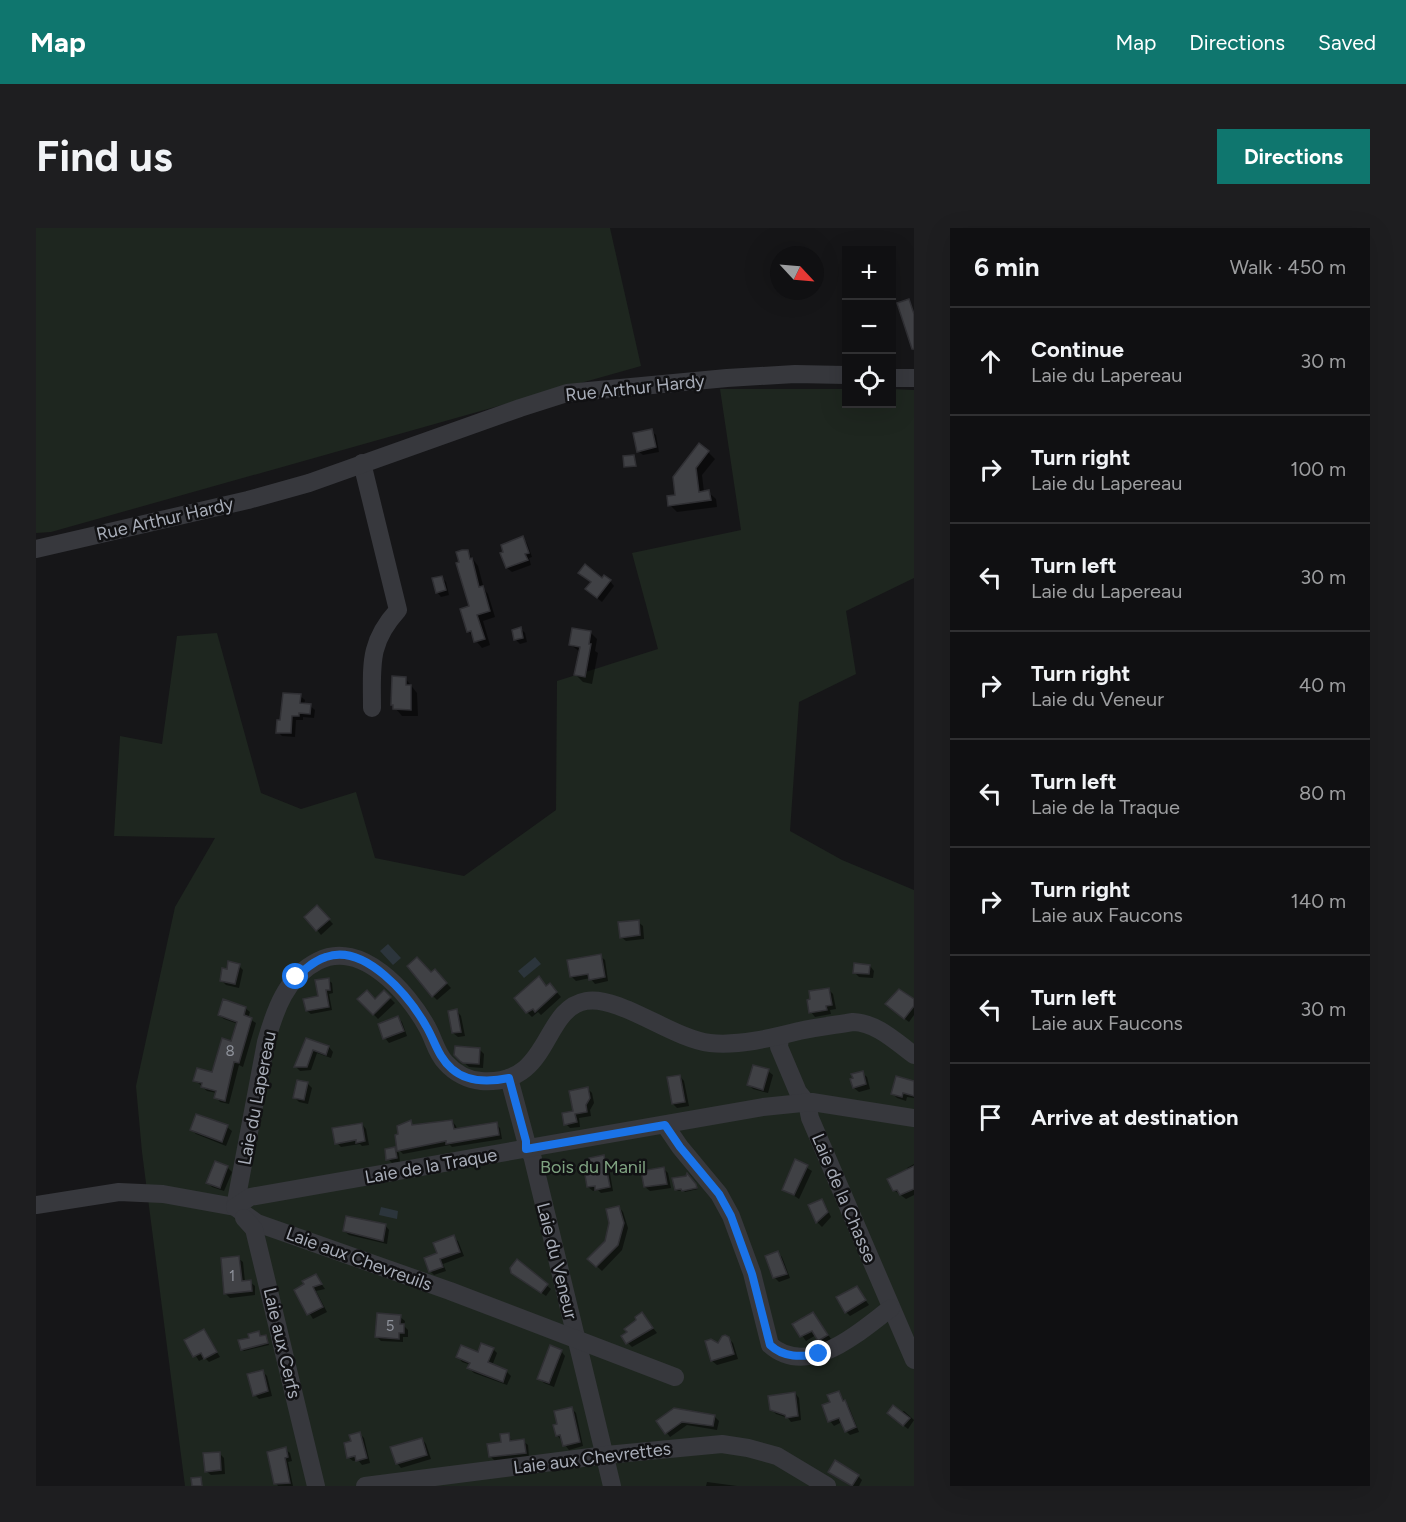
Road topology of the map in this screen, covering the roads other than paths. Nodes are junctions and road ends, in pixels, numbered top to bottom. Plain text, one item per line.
1 (842, 375) edge
2 (896, 378) edge
3 (914, 378) edge
4 (362, 463) junction
5 (36, 549) edge
6 (372, 708) dead end
7 (780, 1036) junction
8 (914, 1055) edge
9 (509, 1078) junction
10 (807, 1103) junction
11 (914, 1118) edge
12 (665, 1125) junction
13 (526, 1149) junction
14 (36, 1205) edge
15 (235, 1208) junction
16 (891, 1308) junction
17 (576, 1341) junction
18 (914, 1360) edge
19 (675, 1377) dead end
20 (606, 1455) junction
21 (316, 1486) edge
22 (365, 1486) edge
23 (612, 1486) edge
24 (827, 1486) edge

1 - 4 street, Rue Arthur Hardy
2 - 3 street
4 - 5 street, Rue Arthur Hardy
4 - 6 street
7 - 8 street
7 - 9 street
7 - 10 street, Laie de la Chasse
9 - 13 street, Laie du Veneur
9 - 15 street, Laie du Lapereau
10 - 11 street, Laie de la Traque
10 - 12 street, Laie de la Traque
10 - 16 street, Laie de la Chasse
12 - 13 street, Laie de la Traque
12 - 16 street
13 - 15 street, Laie de la Traque
13 - 17 street, Laie du Veneur
14 - 15 street, Laie aux Chevreuils
15 - 17 street, Laie aux Chevreuils
15 - 21 street, Laie aux Cerfs
16 - 18 street, Laie de la Chasse
17 - 19 street, Laie aux Chevreuils
17 - 20 street, Laie du Veneur
20 - 22 street, Laie aux Chevrettes
20 - 23 street, Laie du Veneur
20 - 24 street, Laie aux Chevrettes

